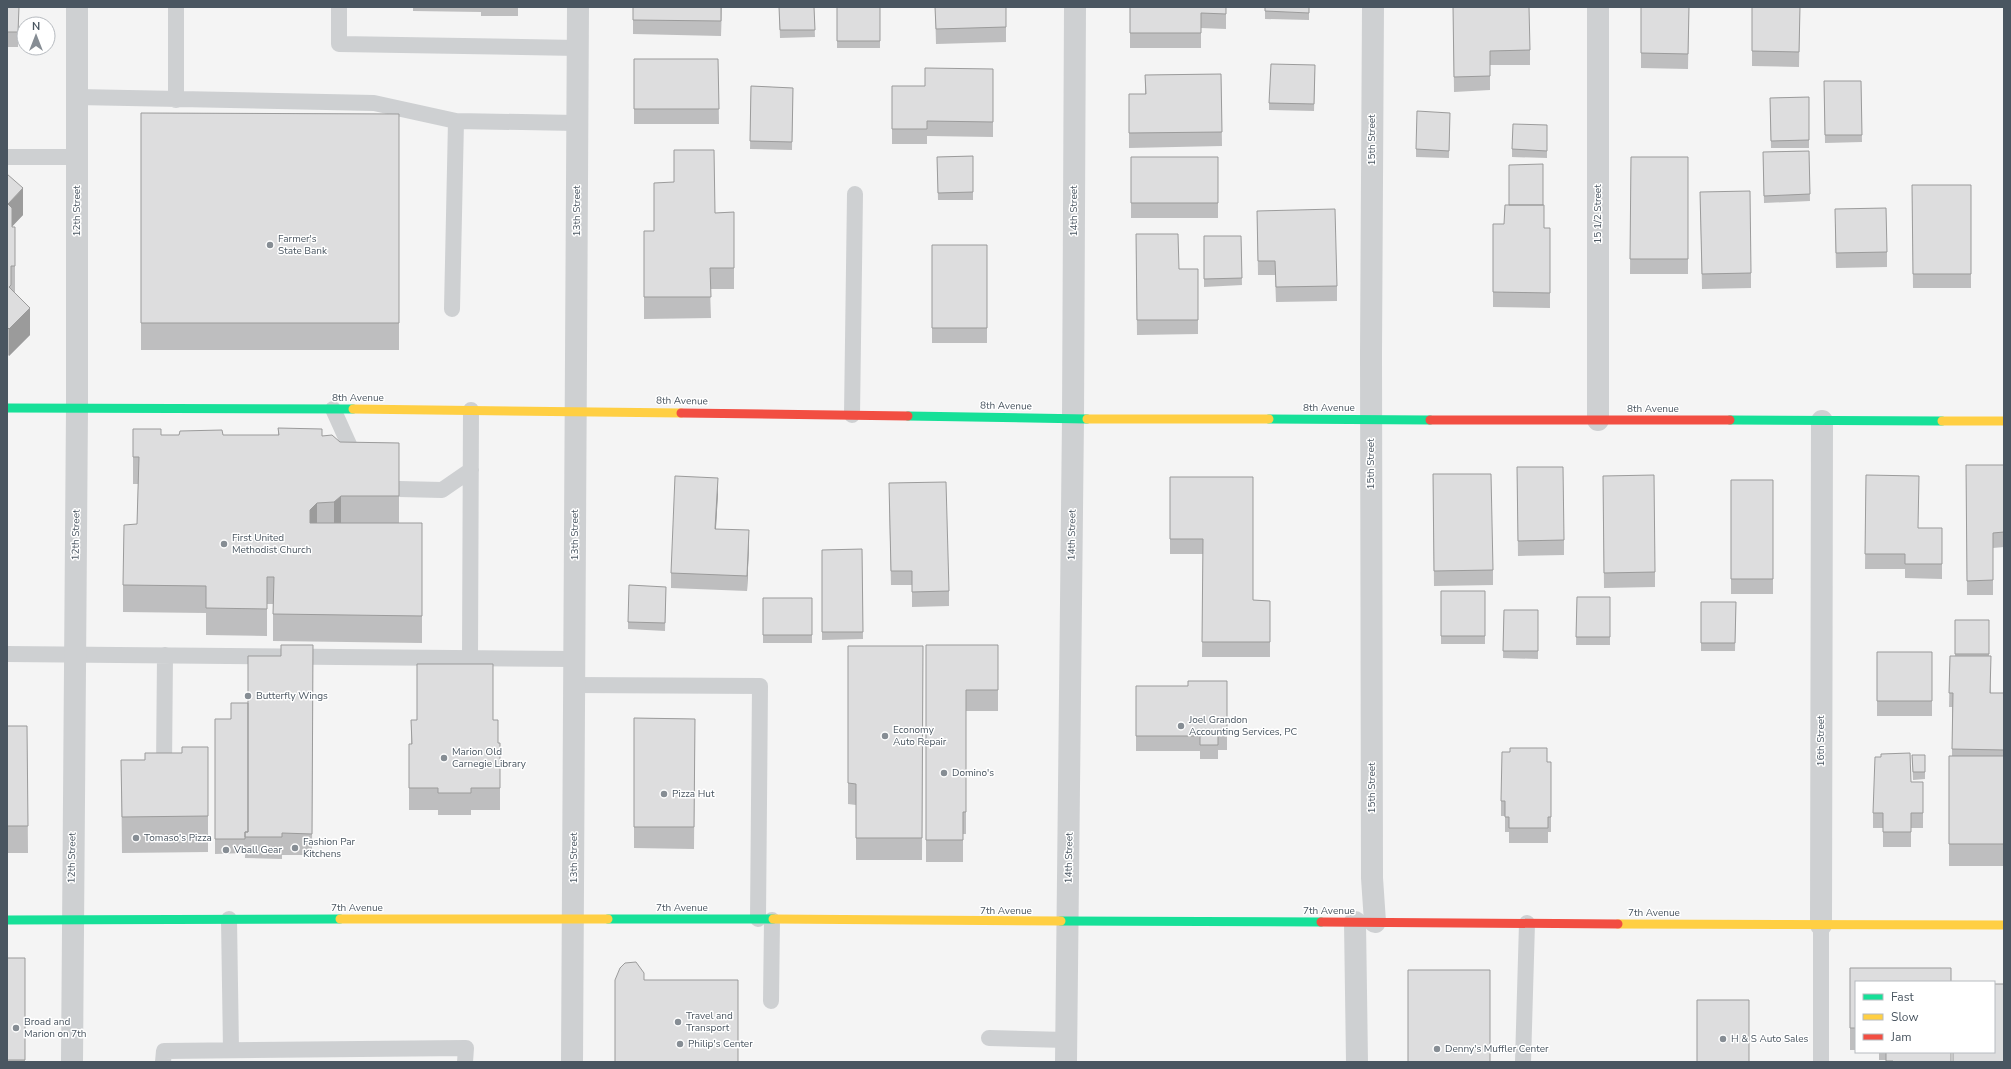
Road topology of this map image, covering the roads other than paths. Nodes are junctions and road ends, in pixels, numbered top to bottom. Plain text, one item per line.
1 (77, 7) edge
2 (176, 7) edge
3 (339, 7) edge
4 (578, 7) edge
5 (1075, 7) edge
6 (1373, 7) edge
7 (1598, 7) edge
8 (578, 48) junction
9 (77, 97) junction
10 (176, 100) junction
11 (456, 121) junction
12 (577, 123) junction
13 (7, 157) edge
14 (77, 157) junction
15 (855, 194) dead end
16 (452, 309) dead end
17 (7, 408) edge
18 (77, 408) junction
19 (333, 409) junction
20 (471, 410) junction
21 (576, 410) junction
22 (852, 415) junction
23 (1074, 418) junction
24 (1371, 419) junction
25 (1598, 420) junction
26 (1822, 421) junction
27 (2004, 421) edge
28 (368, 469) edge
29 (471, 470) junction
30 (398, 489) edge
31 (7, 654) edge
32 (74, 654) junction
33 (165, 655) junction
34 (470, 658) junction
35 (575, 659) junction
36 (575, 685) junction
37 (164, 768) edge
38 (574, 918) junction
39 (72, 919) junction
40 (229, 919) junction
41 (7, 920) edge
42 (765, 920) junction
43 (1068, 922) junction
44 (1365, 922) junction
45 (1527, 923) junction
46 (1821, 925) junction
47 (2004, 925) edge
48 (771, 1001) dead end
49 (989, 1038) dead end
50 (1066, 1040) junction
51 (230, 1050) junction
52 (163, 1056) edge
53 (72, 1062) edge
54 (466, 1062) edge
55 (572, 1062) edge
56 (1066, 1062) edge
57 (1357, 1062) edge
58 (1523, 1062) edge
59 (1821, 1062) edge

1 - 9 street, 12th Street
2 - 10 lane
3 - 8 lane
4 - 8 street, 13th Street
5 - 23 street, 14th Street
6 - 24 street, 15th Street
7 - 25 street, 15 1/2 Street
8 - 12 street, 13th Street
9 - 10 lane
9 - 14 street, 12th Street
10 - 11 lane
11 - 12 lane
11 - 16 lane
12 - 21 street, 13th Street
13 - 14 lane
14 - 18 street, 12th Street
15 - 22 lane
17 - 18 street, 8th Avenue
18 - 19 street, 8th Avenue
18 - 32 street, 12th Street
19 - 20 street, 8th Avenue
19 - 28 lane
20 - 21 street, 8th Avenue
20 - 29 lane
21 - 22 street, 8th Avenue
21 - 35 street, 13th Street
22 - 23 street, 8th Avenue
23 - 24 street, 8th Avenue
23 - 43 street, 14th Street
24 - 25 street, 8th Avenue
24 - 44 street, 15th Street
25 - 26 street, 8th Avenue
26 - 27 street, 8th Avenue
26 - 46 street, 16th Street
29 - 30 lane
29 - 34 lane
31 - 32 lane
32 - 33 lane
32 - 39 street, 12th Street
33 - 34 lane
33 - 37 lane
34 - 35 lane
35 - 36 street, 13th Street
36 - 38 street, 13th Street
36 - 42 lane
38 - 40 street, 7th Avenue
38 - 42 street, 7th Avenue
38 - 55 street, 13th Street
39 - 40 street, 7th Avenue
39 - 41 street, 7th Avenue
39 - 53 street, 12th Street
40 - 51 lane
42 - 43 street, 7th Avenue
42 - 48 lane
43 - 44 street, 7th Avenue
43 - 50 street, 14th Street
44 - 45 street, 7th Avenue
44 - 57 street, 15th Street
45 - 46 street, 7th Avenue
45 - 58 lane
46 - 47 street, 7th Avenue
46 - 59 lane, 16th Street
49 - 50 lane
50 - 56 street, 14th Street
51 - 52 lane
51 - 54 lane

